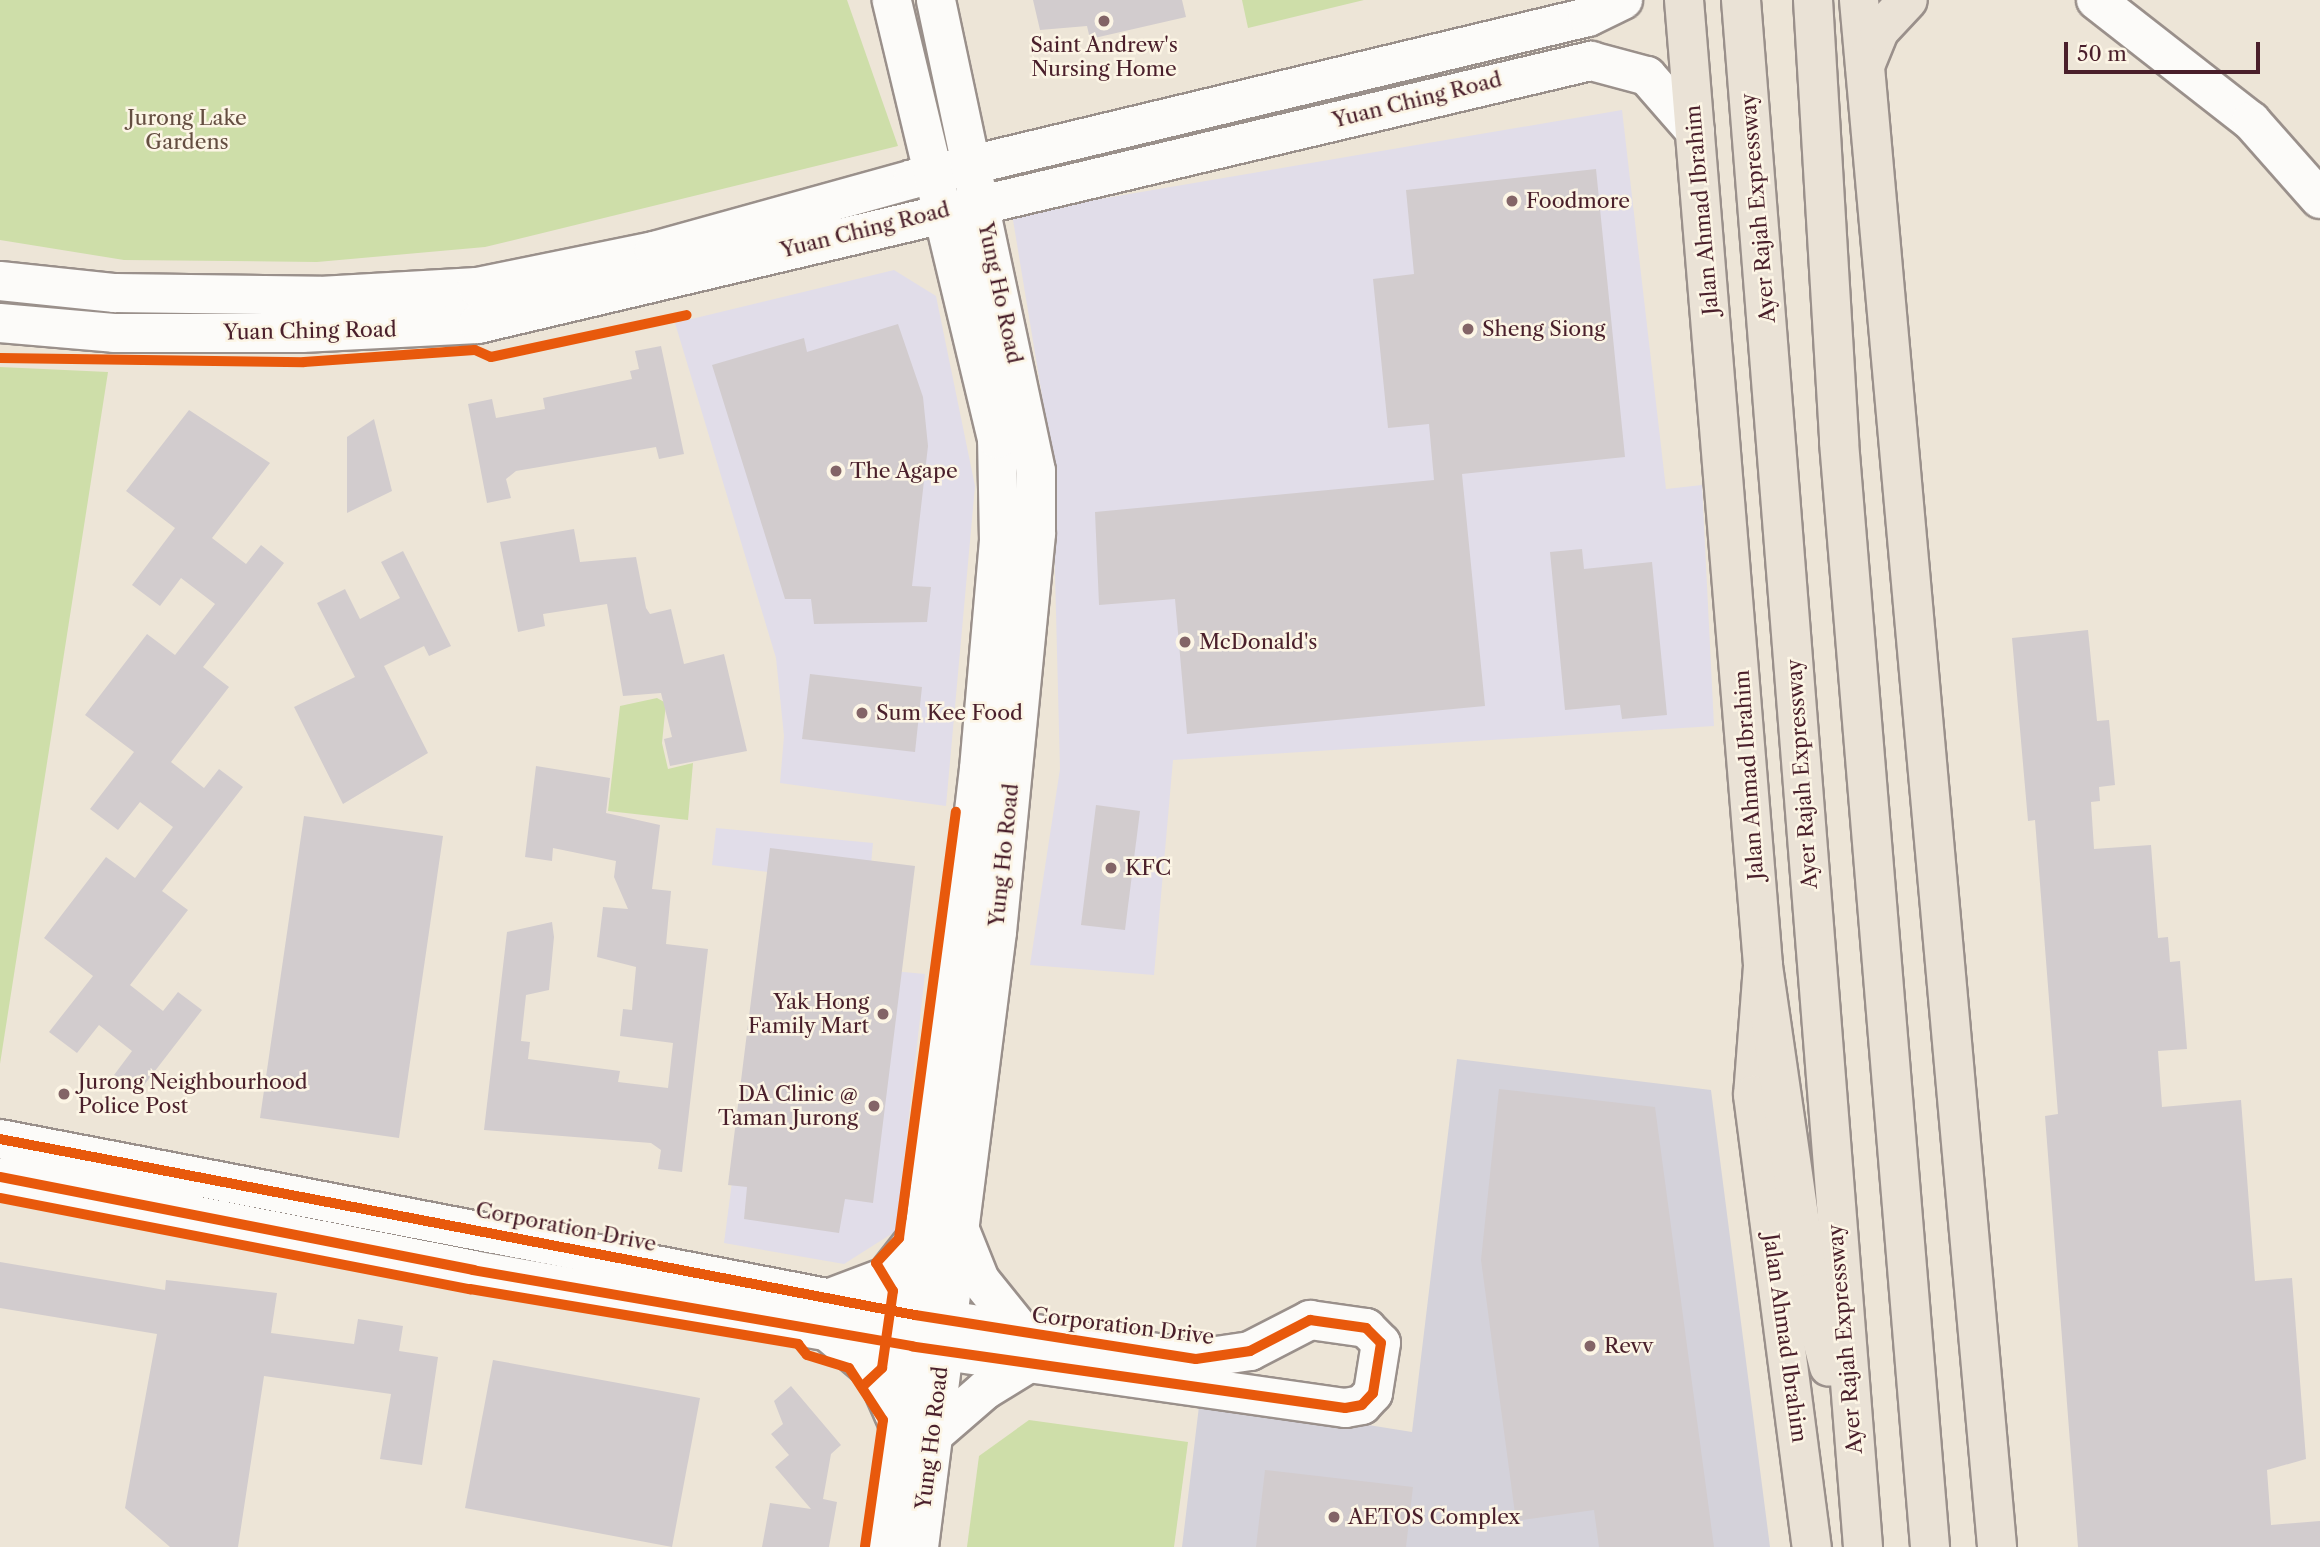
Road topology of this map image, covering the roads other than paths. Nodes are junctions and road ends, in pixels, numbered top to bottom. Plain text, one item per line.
1 (892, 0) edge
2 (936, 0) edge
3 (1623, 0) edge
4 (1684, 0) edge
5 (1741, 0) edge
6 (1812, 0) edge
7 (1859, 0) edge
8 (1908, 0) edge
9 (2096, 0) edge
10 (1865, 66) junction
11 (1695, 131) junction
12 (974, 165) junction
13 (932, 175) junction
14 (2320, 200) edge
15 (981, 202) junction
16 (941, 211) junction
17 (0, 281) edge
18 (0, 323) edge
19 (1763, 966) junction
20 (0, 1139) edge
21 (0, 1177) edge
22 (942, 1228) junction
23 (828, 1314) junction
24 (929, 1333) junction
25 (1026, 1347) junction
26 (1848, 1390) junction
27 (917, 1434) junction
28 (887, 1547) edge
29 (919, 1547) edge
30 (1812, 1547) edge
31 (1863, 1547) edge
32 (1930, 1547) edge
33 (1997, 1547) edge

1 - 13 street, Yung Ho Road
2 - 12 street, Yung Ho Road
3 - 12 street, Yuan Ching Road
4 - 11 main road, Jalan Ahmad Ibrahim
5 - 26 main road, Ayer Rajah Expressway
6 - 32 main road
7 - 10 main road
8 - 10 main road
9 - 14 street
10 - 33 main road
11 - 15 street, Yuan Ching Road
11 - 19 main road, Jalan Ahmad Ibrahim
12 - 13 street, Yuan Ching Road
12 - 15 street, Yung Ho Road
13 - 16 street, Yung Ho Road
13 - 17 street, Yuan Ching Road
15 - 16 street, Yuan Ching Road
15 - 22 street, Yung Ho Road
16 - 18 street, Yuan Ching Road
16 - 22 street, Yung Ho Road
19 - 26 main road
19 - 30 main road, Jalan Ahmad Ibrahim
20 - 23 street, Corporation Drive
21 - 23 street, Corporation Drive
22 - 23 street
22 - 24 street, Yung Ho Road
22 - 25 street
23 - 24 street, Corporation Drive
23 - 27 street
24 - 25 street, Corporation Drive
24 - 27 street, Yung Ho Road
25 - 25 street, Corporation Drive
25 - 27 street
26 - 31 main road, Ayer Rajah Expressway
27 - 28 street, Yung Ho Road
27 - 29 street, Yung Ho Road

